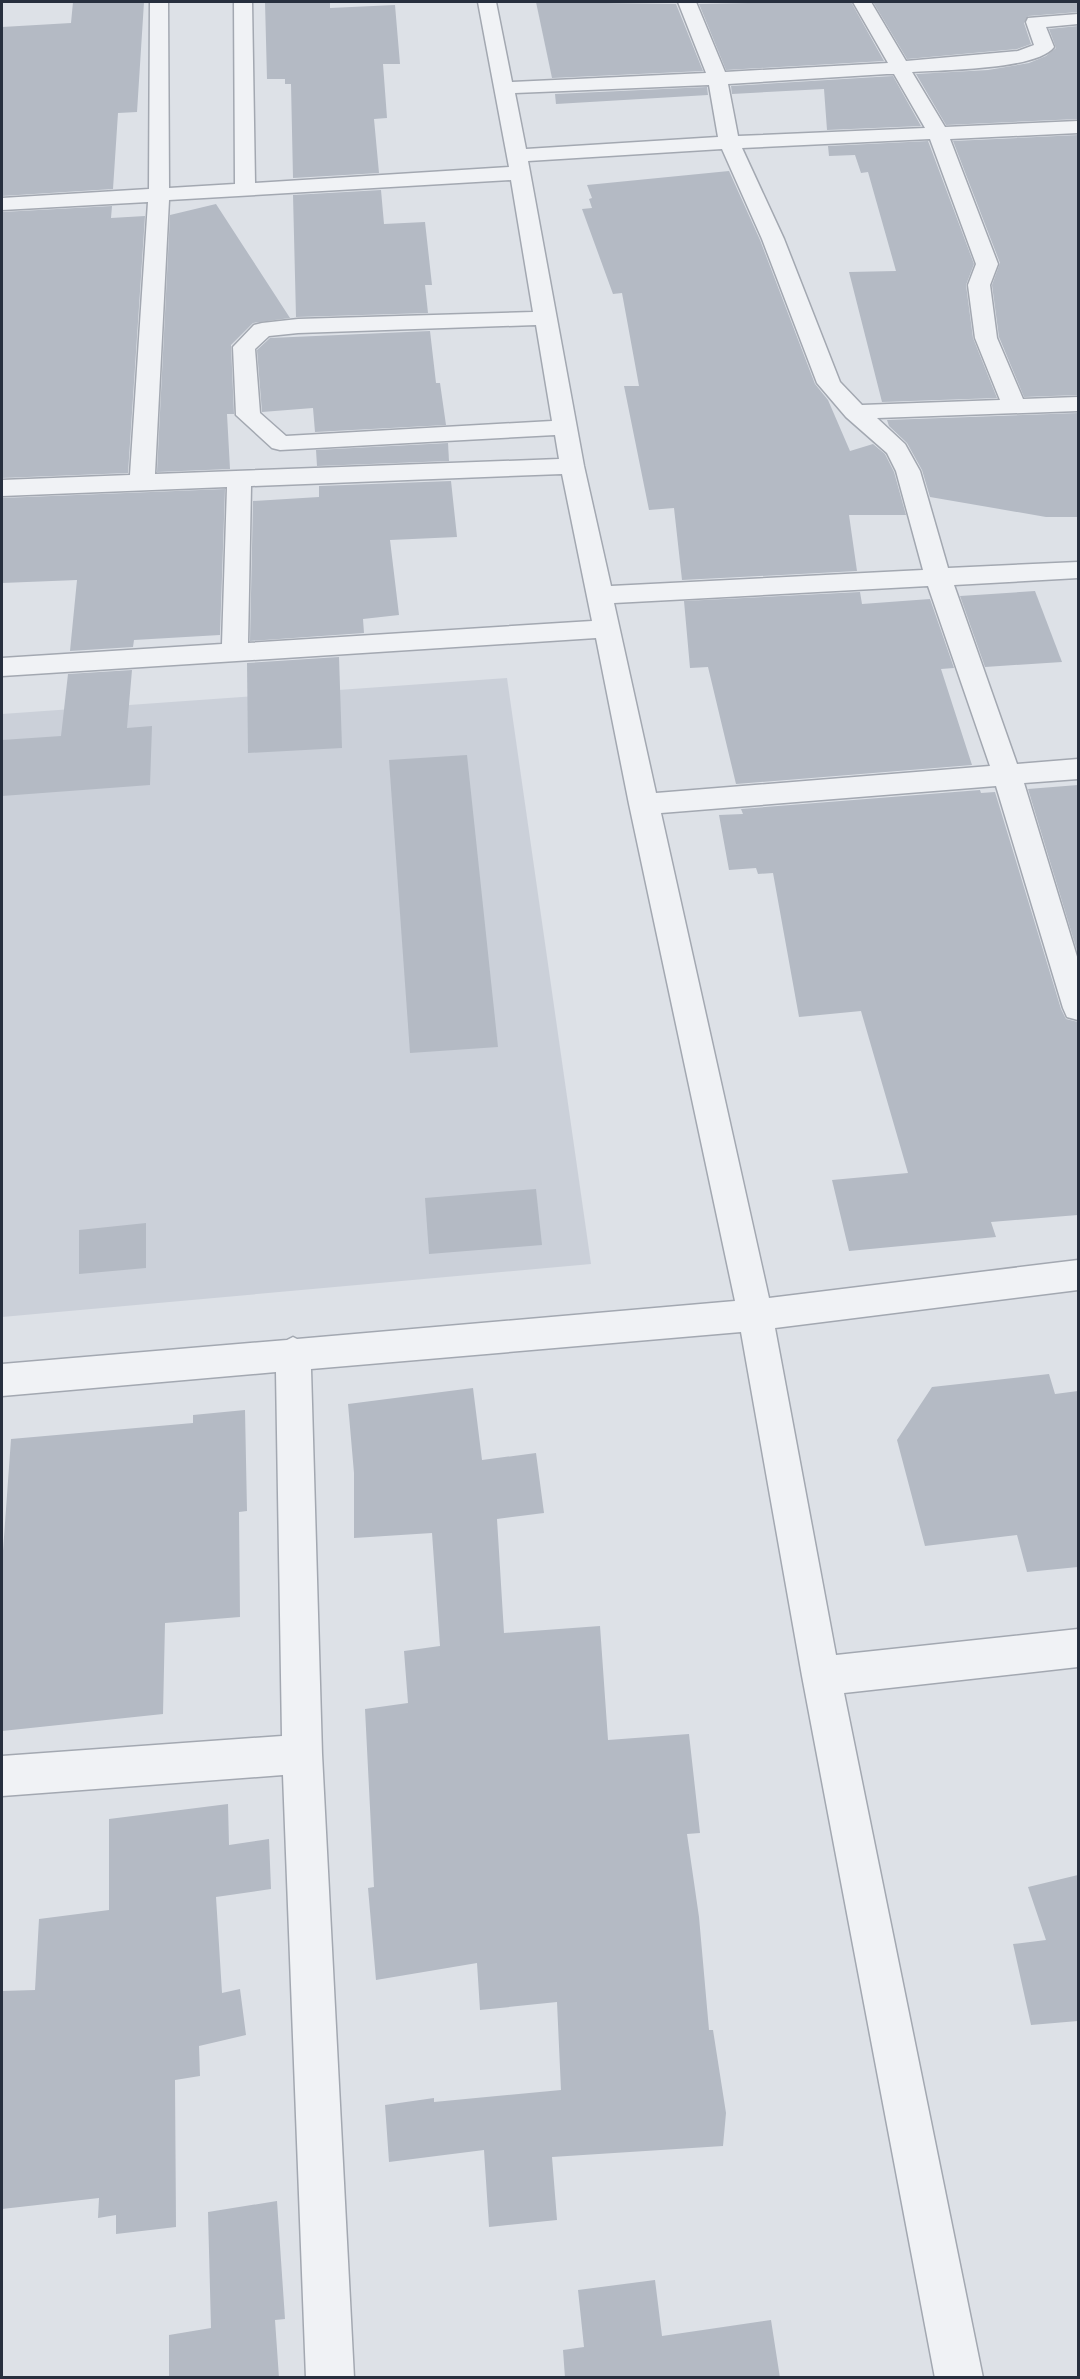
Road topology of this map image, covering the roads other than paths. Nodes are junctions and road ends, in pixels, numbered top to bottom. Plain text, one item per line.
1 (159, 2) edge
2 (243, 2) edge
3 (487, 2) edge
4 (687, 2) edge
5 (862, 2) edge
6 (1023, 2) edge
7 (1078, 19) edge
8 (1035, 22) junction
9 (899, 68) junction
10 (717, 78) junction
11 (503, 88) junction
12 (1078, 127) edge
13 (937, 131) junction
14 (729, 142) junction
15 (519, 165) junction
16 (245, 190) junction
17 (159, 195) junction
18 (2, 204) edge
19 (545, 318) junction
20 (1078, 404) edge
21 (1014, 406) junction
22 (854, 412) junction
23 (565, 427) junction
24 (572, 466) junction
25 (239, 480) junction
26 (142, 484) junction
27 (2, 488) edge
28 (1078, 570) edge
29 (938, 577) junction
30 (600, 595) junction
31 (606, 629) junction
32 (235, 652) junction
33 (2, 667) edge
34 (1078, 769) edge
35 (1007, 775) junction
36 (644, 804) junction
37 (1077, 1000) edge
38 (1078, 1275) edge
39 (755, 1315) junction
40 (293, 1353) junction
41 (2, 1380) edge
42 (1078, 1648) edge
43 (821, 1676) junction
44 (302, 1754) junction
45 (2, 1776) edge
46 (330, 2378) edge
47 (959, 2378) edge

1 - 17 street
2 - 16 street
3 - 11 street
4 - 10 street
5 - 9 street
6 - 8 street
7 - 8 street
8 - 9 street
9 - 10 street
9 - 13 street
10 - 11 street
10 - 14 street
11 - 15 street
12 - 13 street
13 - 14 street
13 - 21 street
14 - 15 street
14 - 22 street
15 - 16 street
15 - 19 street
16 - 17 street
17 - 18 street
17 - 26 street
19 - 23 street
19 - 23 street
20 - 21 street
21 - 22 street
22 - 29 street
23 - 24 street
24 - 25 street
24 - 30 street
25 - 26 street
25 - 32 street
26 - 27 street
28 - 29 street
29 - 30 street
29 - 35 street
30 - 31 street
31 - 32 street
31 - 36 street
32 - 33 street
34 - 35 street
35 - 36 street
35 - 37 street
36 - 39 street
38 - 39 street
39 - 40 street
39 - 43 street
40 - 41 street
40 - 44 street
42 - 43 street
43 - 47 street
44 - 45 street
44 - 46 street

